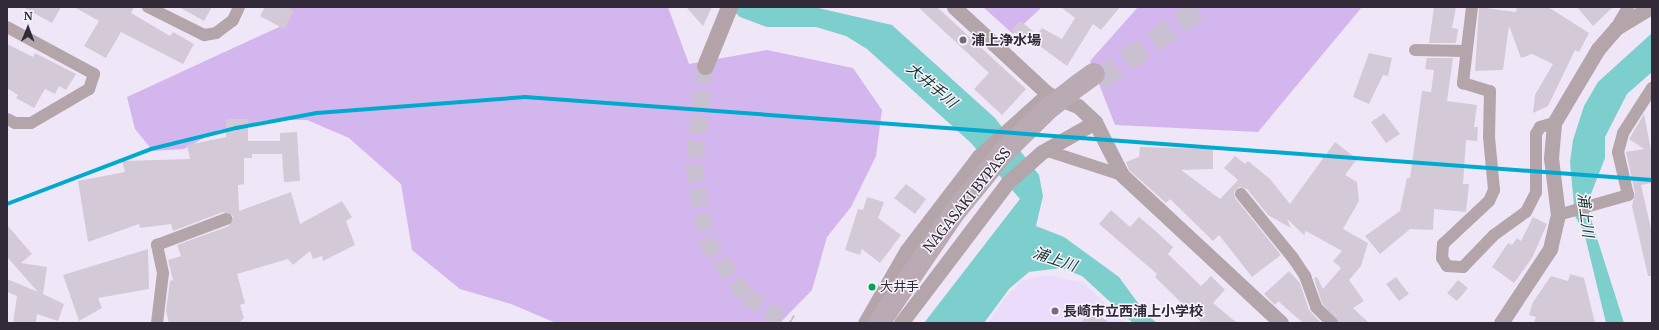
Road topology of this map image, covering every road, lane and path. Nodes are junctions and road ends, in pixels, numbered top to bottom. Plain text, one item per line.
1 (148, 7) edge
2 (239, 7) edge
3 (729, 7) edge
4 (954, 7) edge
5 (1472, 7) edge
6 (1628, 7) edge
7 (1651, 7) edge
8 (7, 27) edge
9 (1616, 28) junction
10 (1415, 50) dead end
11 (1466, 51) junction
12 (705, 66) tunnel mouth
13 (1090, 82) tunnel mouth
14 (1652, 88) edge
15 (1051, 106) junction
16 (7, 119) edge
17 (1095, 122) junction
18 (1554, 123) junction
19 (1030, 141) junction
20 (995, 169) junction
21 (1122, 175) junction
22 (1241, 194) dead end
23 (1564, 214) junction
24 (226, 219) dead end
25 (889, 317) edge
26 (157, 323) edge
27 (865, 323) edge
28 (1281, 323) edge
29 (1332, 323) edge
30 (1500, 323) edge

1 - 2 street
3 - 12 main road
4 - 15 street
5 - 11 street
6 - 9 street
7 - 9 street
8 - 16 street
9 - 18 street
10 - 11 street
11 - 18 street
13 - 15 highway, NAGASAKI BYPASS, bridge
14 - 23 street
15 - 17 street
15 - 19 highway, NAGASAKI BYPASS
17 - 19 street
17 - 21 street
18 - 23 street
19 - 20 highway, NAGASAKI BYPASS
19 - 21 street
20 - 25 highway, NAGASAKI BYPASS
20 - 27 street
21 - 28 street
22 - 29 street
23 - 30 street
24 - 26 street

